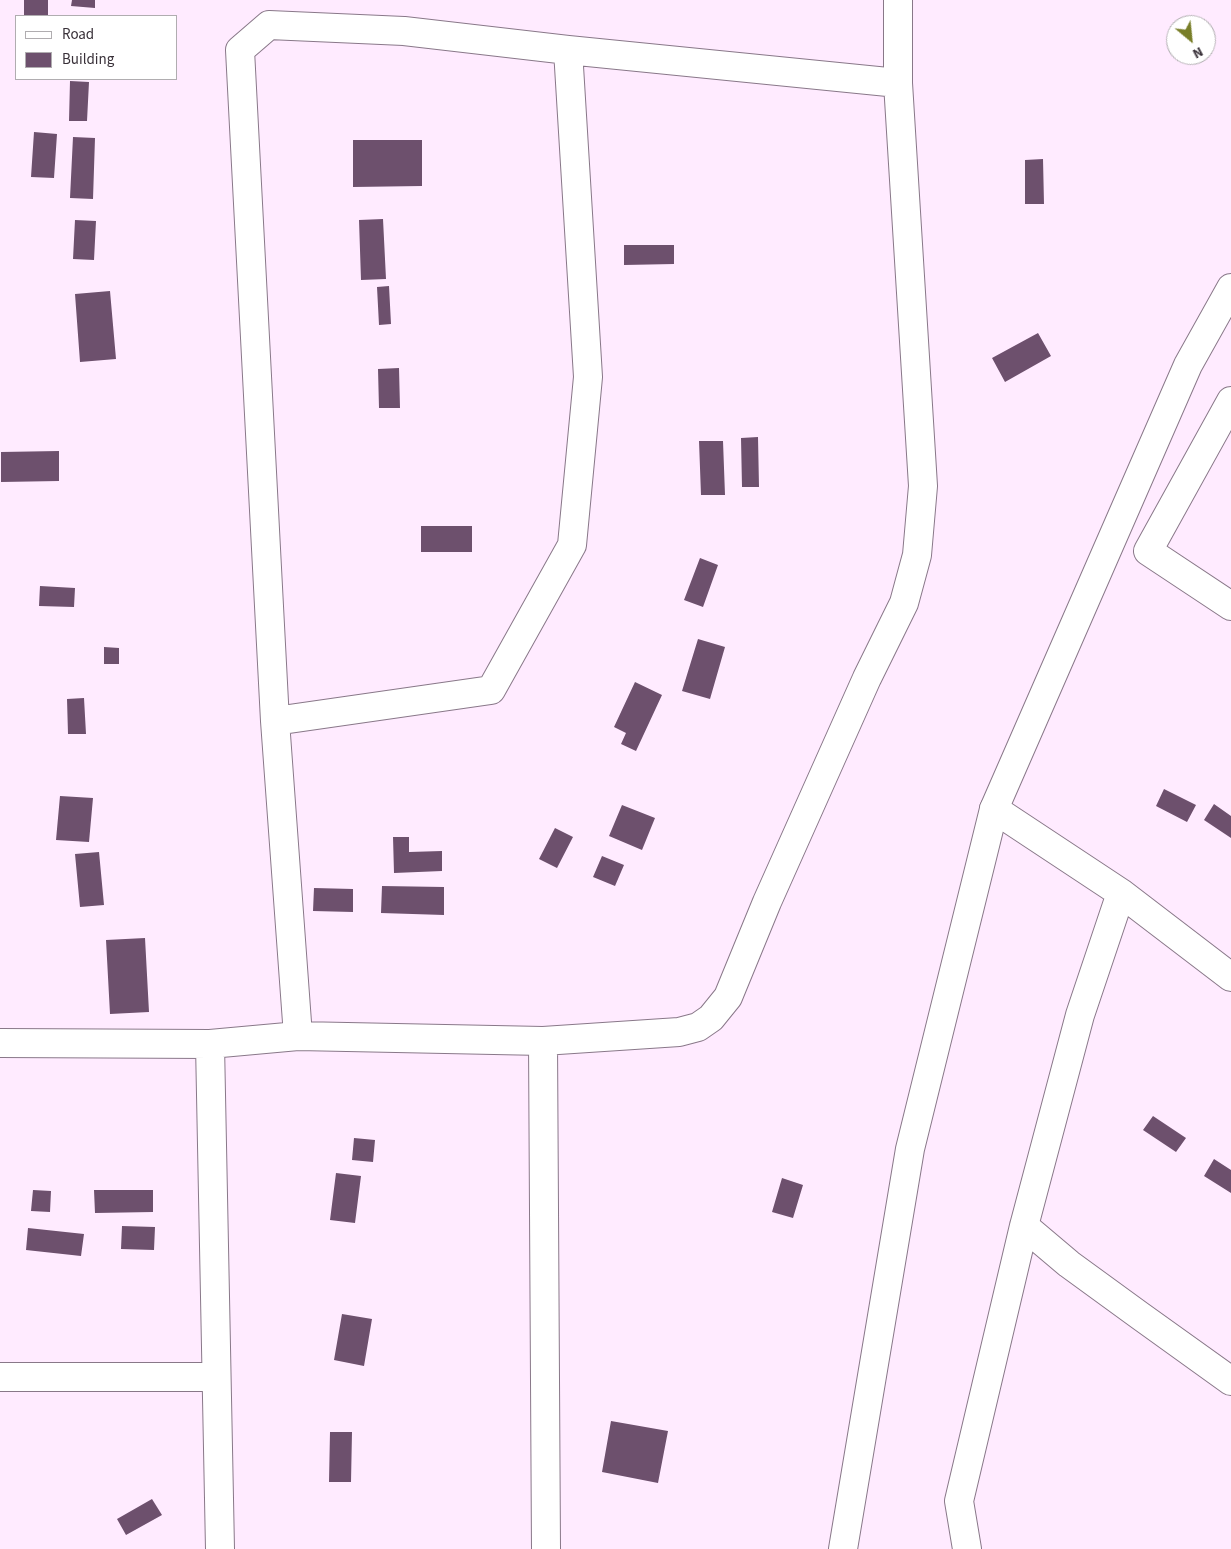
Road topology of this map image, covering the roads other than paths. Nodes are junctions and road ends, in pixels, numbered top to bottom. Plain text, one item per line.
1 (898, 0) edge
2 (568, 50) junction
3 (898, 83) junction
4 (1231, 288) edge
5 (1231, 401) edge
6 (1231, 606) edge
7 (275, 720) junction
8 (994, 809) junction
9 (1121, 893) junction
10 (1231, 977) edge
11 (298, 1036) junction
12 (543, 1041) junction
13 (0, 1044) edge
14 (210, 1044) junction
15 (1024, 1226) junction
16 (0, 1377) edge
17 (216, 1377) junction
18 (1231, 1381) edge
19 (220, 1549) edge
20 (546, 1549) edge
21 (843, 1549) edge
22 (967, 1549) edge

1 - 3 street
2 - 3 street
2 - 7 street
2 - 7 street
3 - 12 street
4 - 8 street
5 - 6 street
7 - 11 street
8 - 9 street
8 - 21 street
9 - 10 street
9 - 15 street
11 - 12 street
11 - 14 street
12 - 20 street
13 - 14 street
14 - 17 street
15 - 18 street
15 - 22 street
16 - 17 street
17 - 19 street

